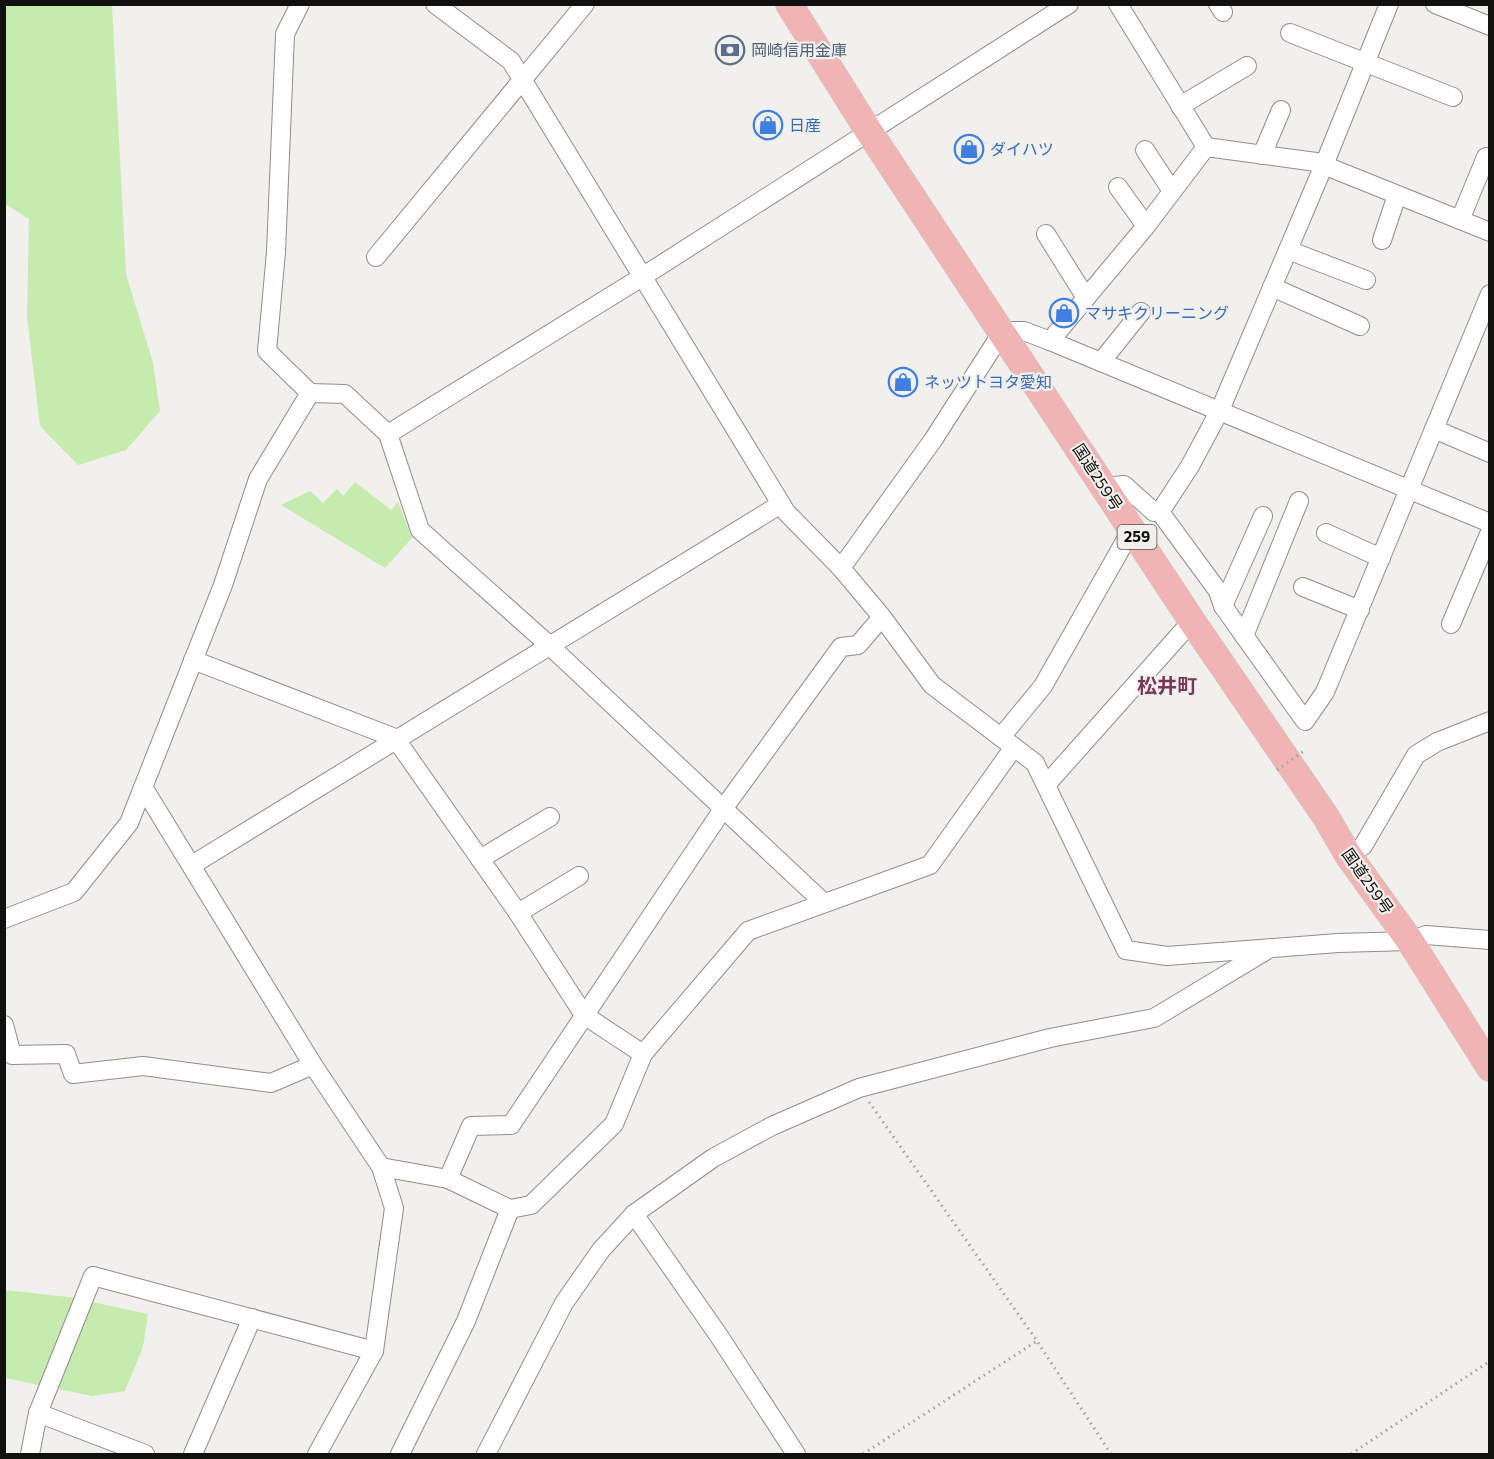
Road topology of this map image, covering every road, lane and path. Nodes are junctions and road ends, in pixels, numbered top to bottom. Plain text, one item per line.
1 (300, 4) edge
2 (435, 4) edge
3 (585, 4) edge
4 (789, 4) edge
5 (1069, 4) edge
6 (1118, 4) edge
7 (1389, 4) edge
8 (1435, 4) edge
9 (1490, 26) edge
10 (1290, 33) dead end
11 (1366, 62) junction
12 (1247, 66) dead end
13 (523, 81) junction
14 (1453, 97) dead end
15 (1180, 106) junction
16 (1281, 110) dead end
17 (868, 130) junction
18 (1206, 147) junction
19 (1145, 150) dead end
20 (1262, 154) junction
21 (1486, 157) dead end
22 (1324, 165) junction
23 (1118, 187) dead end
24 (1172, 191) junction
25 (1397, 195) junction
26 (1460, 220) junction
27 (1146, 225) junction
28 (1490, 232) edge
29 (1046, 234) dead end
30 (1382, 240) dead end
31 (1288, 250) junction
32 (376, 257) dead end
33 (642, 277) junction
34 (1366, 280) dead end
35 (1272, 287) junction
36 (1490, 294) edge
37 (1086, 298) junction
38 (1141, 312) dead end
39 (1360, 326) dead end
40 (1003, 331) junction
41 (1050, 341) junction
42 (1101, 362) junction
43 (310, 393) junction
44 (1220, 410) junction
45 (1434, 429) junction
46 (388, 434) junction
47 (1490, 453) edge
48 (1105, 488) junction
49 (1409, 490) junction
50 (1299, 501) dead end
51 (781, 504) junction
52 (1160, 512) junction
53 (1263, 516) dead end
54 (1490, 523) edge
55 (1132, 529) junction
56 (1490, 532) edge
57 (1326, 533) dead end
58 (1381, 558) junction
59 (841, 568) junction
60 (1303, 587) dead end
61 (1223, 606) junction
62 (1360, 610) junction
63 (882, 617) junction
64 (1192, 621) junction
65 (1451, 624) dead end
66 (1244, 636) junction
67 (550, 646) junction
68 (193, 660) junction
69 (1490, 721) edge
70 (395, 738) junction
71 (1007, 742) junction
72 (1304, 751) dead end
73 (1276, 771) dead end
74 (1046, 785) junction
75 (143, 788) junction
76 (723, 809) junction
77 (550, 818) dead end
78 (1348, 855) junction
79 (480, 859) junction
80 (192, 865) junction
81 (579, 876) dead end
82 (825, 903) junction
83 (518, 913) junction
84 (4, 919) edge
85 (1490, 940) edge
86 (1410, 941) junction
87 (1271, 947) junction
88 (584, 1015) junction
89 (4, 1025) edge
90 (643, 1054) junction
91 (314, 1065) junction
92 (1490, 1068) edge
93 (859, 1088) junction
94 (381, 1167) junction
95 (448, 1179) junction
96 (510, 1209) junction
97 (634, 1214) junction
98 (252, 1318) junction
99 (1037, 1341) junction
100 (374, 1351) junction
101 (1490, 1361) edge
102 (38, 1413) junction
103 (30, 1455) edge
104 (145, 1455) edge
105 (194, 1455) edge
106 (317, 1455) edge
107 (400, 1455) edge
108 (486, 1455) edge
109 (796, 1455) edge
110 (863, 1455) edge
111 (1111, 1455) edge
112 (1351, 1455) edge

1 - 43 street
2 - 13 street
3 - 13 street
4 - 17 highway, 国道259号 / 259
5 - 17 street
6 - 15 street
7 - 11 street
8 - 9 street
10 - 11 street
11 - 14 street
11 - 22 street
12 - 15 street
13 - 32 street
13 - 33 street
15 - 18 street
16 - 20 street
17 - 33 street
17 - 40 highway, 国道259号 / 259
18 - 20 street
18 - 24 street
19 - 24 street
20 - 22 street
21 - 26 street
22 - 25 street
22 - 31 street
23 - 27 street
24 - 27 street
25 - 26 street
25 - 30 street
26 - 28 street
27 - 37 street
29 - 37 street
31 - 34 street
31 - 35 street
33 - 46 street
33 - 51 street
35 - 39 street
35 - 44 street
36 - 45 street
37 - 41 street
38 - 42 street
40 - 41 street
40 - 48 highway, 国道259号 / 259
40 - 59 street
41 - 42 street
42 - 44 street
43 - 46 street
43 - 68 street
44 - 49 street
44 - 52 street
45 - 47 street
45 - 49 street
46 - 67 street
48 - 52 street
48 - 55 highway, 国道259号 / 259
49 - 54 street
49 - 58 street
50 - 66 street
51 - 59 street
51 - 67 street
52 - 61 street
53 - 61 street
55 - 64 highway, 国道259号 / 259
55 - 71 street
56 - 65 street
57 - 58 street
58 - 62 street
59 - 63 street
60 - 62 street
61 - 66 street
62 - 66 street
63 - 71 street
63 - 76 street
64 - 74 street
64 - 78 highway, 国道259号 / 259
67 - 70 street
67 - 76 street
68 - 70 street
68 - 75 street
69 - 78 street
70 - 79 street
70 - 80 street
71 - 74 street
71 - 82 street
72 - 73 path, bridge
74 - 87 street
75 - 80 street
75 - 84 street
76 - 82 street
76 - 88 street
77 - 79 street
78 - 86 highway, 国道259号 / 259
79 - 83 street
80 - 91 street
81 - 83 street
82 - 90 street
83 - 88 street
85 - 86 street
86 - 87 street
86 - 92 highway, 国道259号 / 259
87 - 93 street
88 - 90 street
88 - 95 street
89 - 91 street
90 - 96 street
91 - 94 street
93 - 97 street
93 - 99 path
94 - 95 street
94 - 100 street
95 - 96 street
96 - 107 street
97 - 108 street
97 - 109 street
98 - 100 street
98 - 102 street
98 - 105 street
99 - 110 path
99 - 111 path
100 - 106 street
101 - 112 path
102 - 103 street
102 - 104 street

